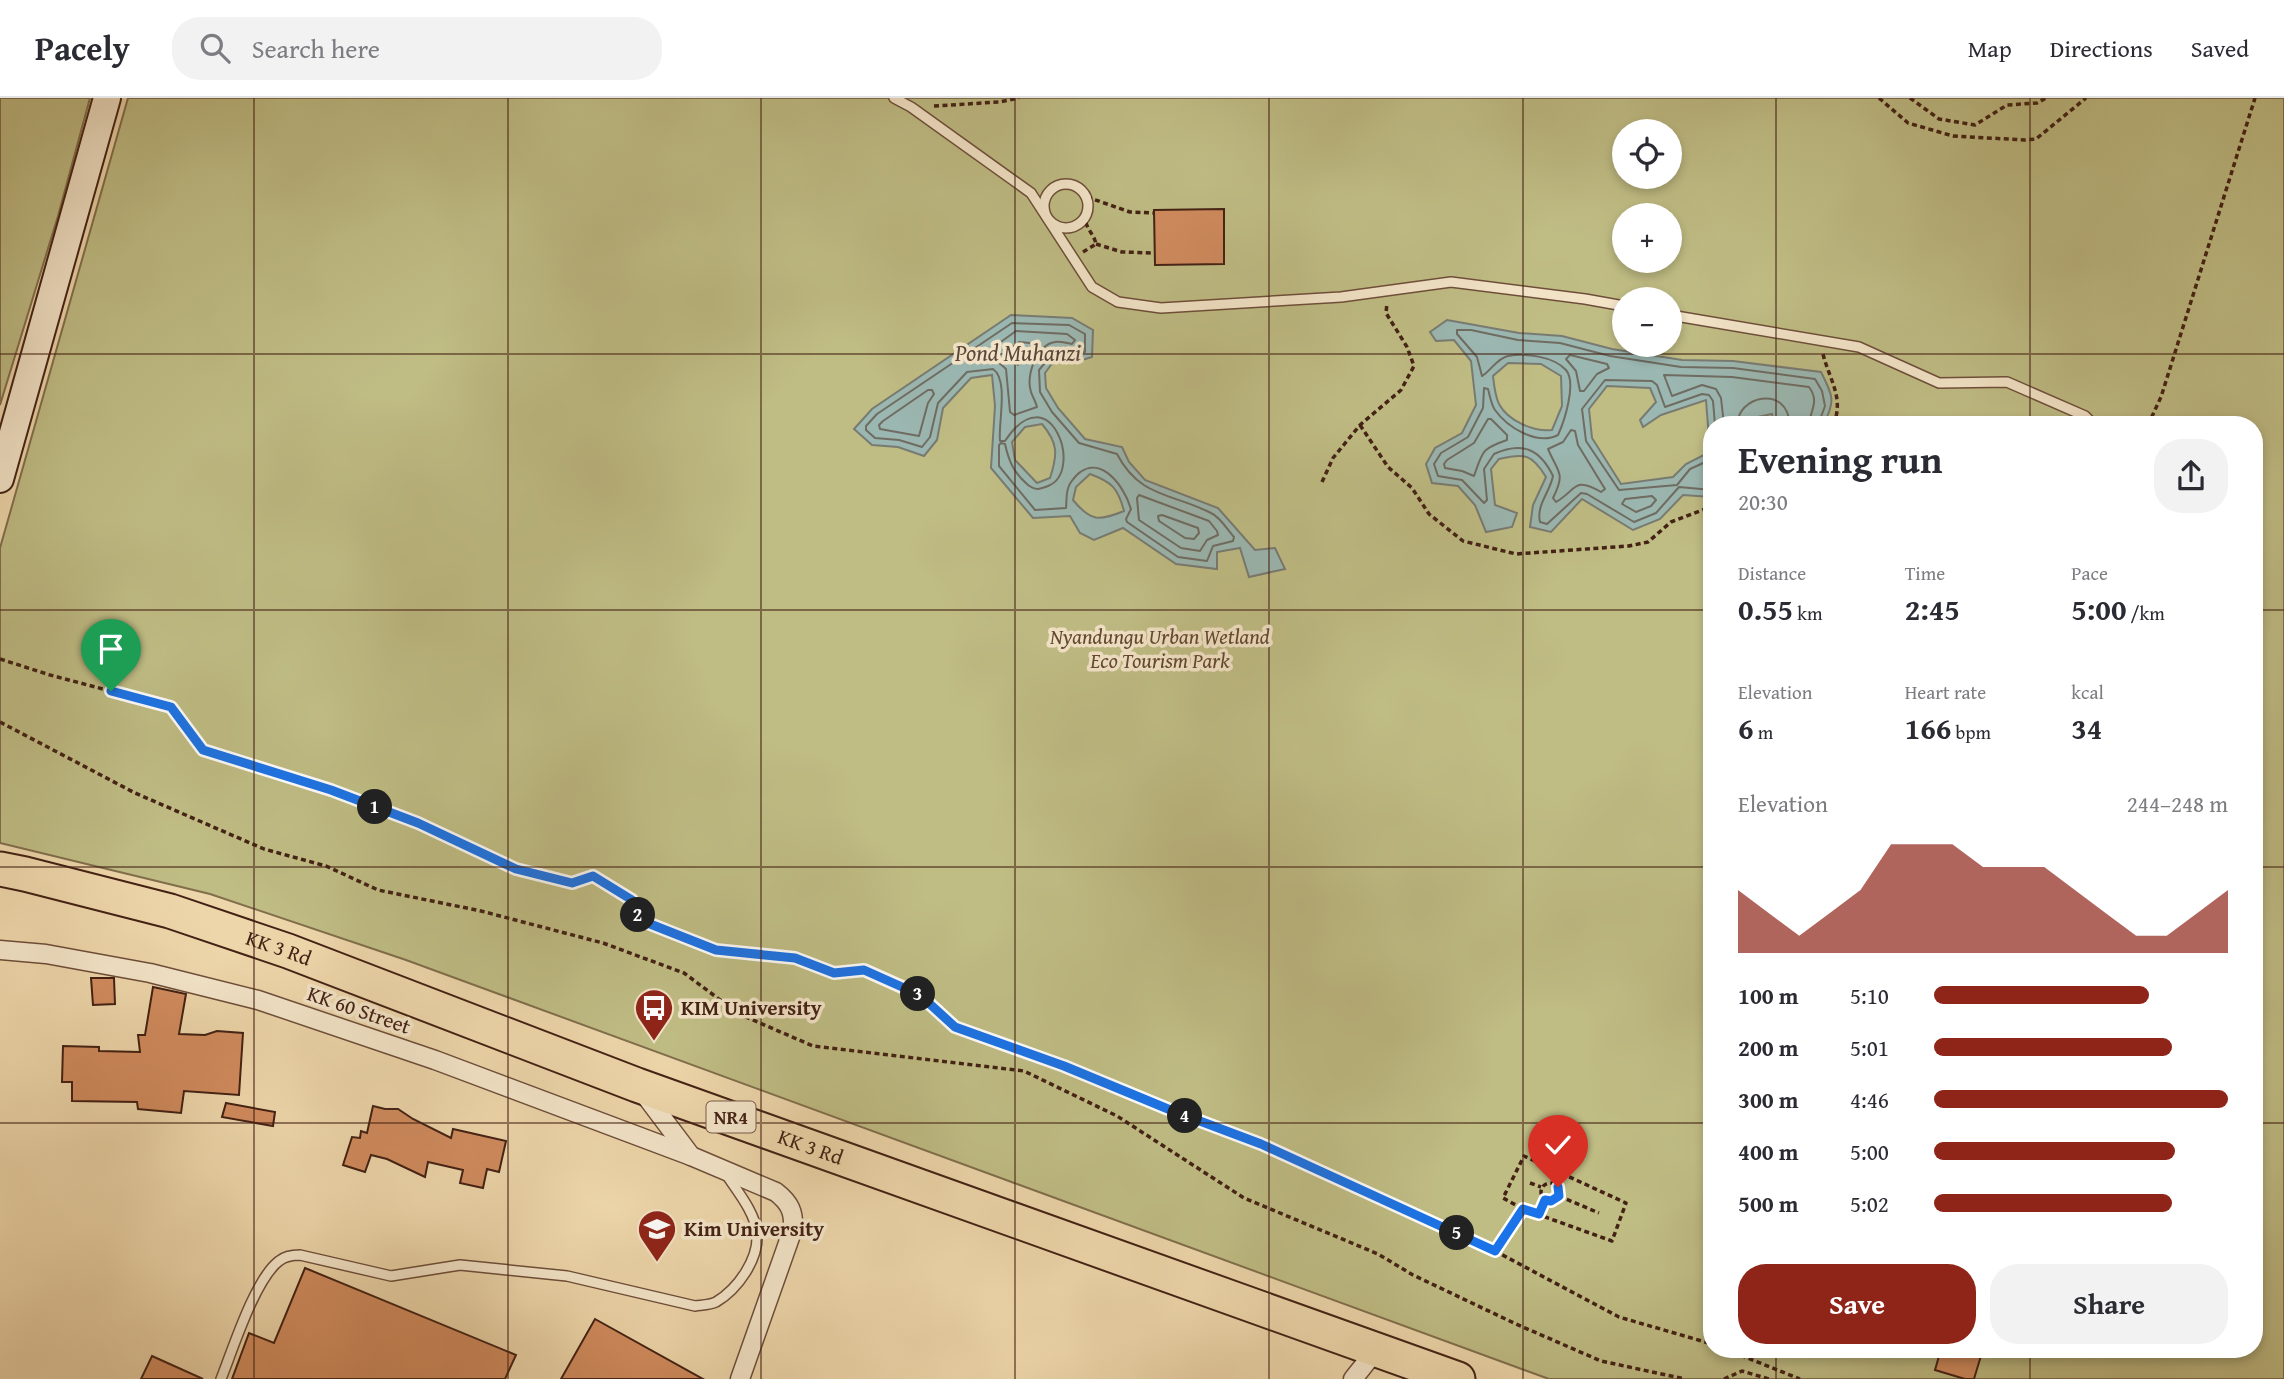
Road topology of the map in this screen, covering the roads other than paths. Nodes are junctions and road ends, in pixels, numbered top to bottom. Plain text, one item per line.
1 (107, 98) edge
2 (894, 98) edge
3 (1048, 219) junction
4 (1612, 304) edge
5 (1682, 317) edge
6 (2085, 416) edge
7 (0, 479) edge
8 (0, 869) edge
9 (0, 950) edge
10 (638, 1085) junction
11 (691, 1156) junction
12 (724, 1170) junction
13 (1376, 1350) junction
14 (220, 1379) edge
15 (740, 1379) edge
16 (1353, 1379) edge
17 (1458, 1379) edge

1 - 7 street
2 - 3 lane
3 - 3 lane
3 - 4 lane
5 - 6 lane
8 - 10 highway, KK 3 Rd / NR4
9 - 11 street, KK 60 Street
10 - 11 street
10 - 13 highway, KK 3 Rd / NR4
11 - 12 street, KK 60 Street
12 - 14 lane
12 - 15 street, KK 60 Street
13 - 16 street
13 - 17 highway, KK 3 Rd / NR4

